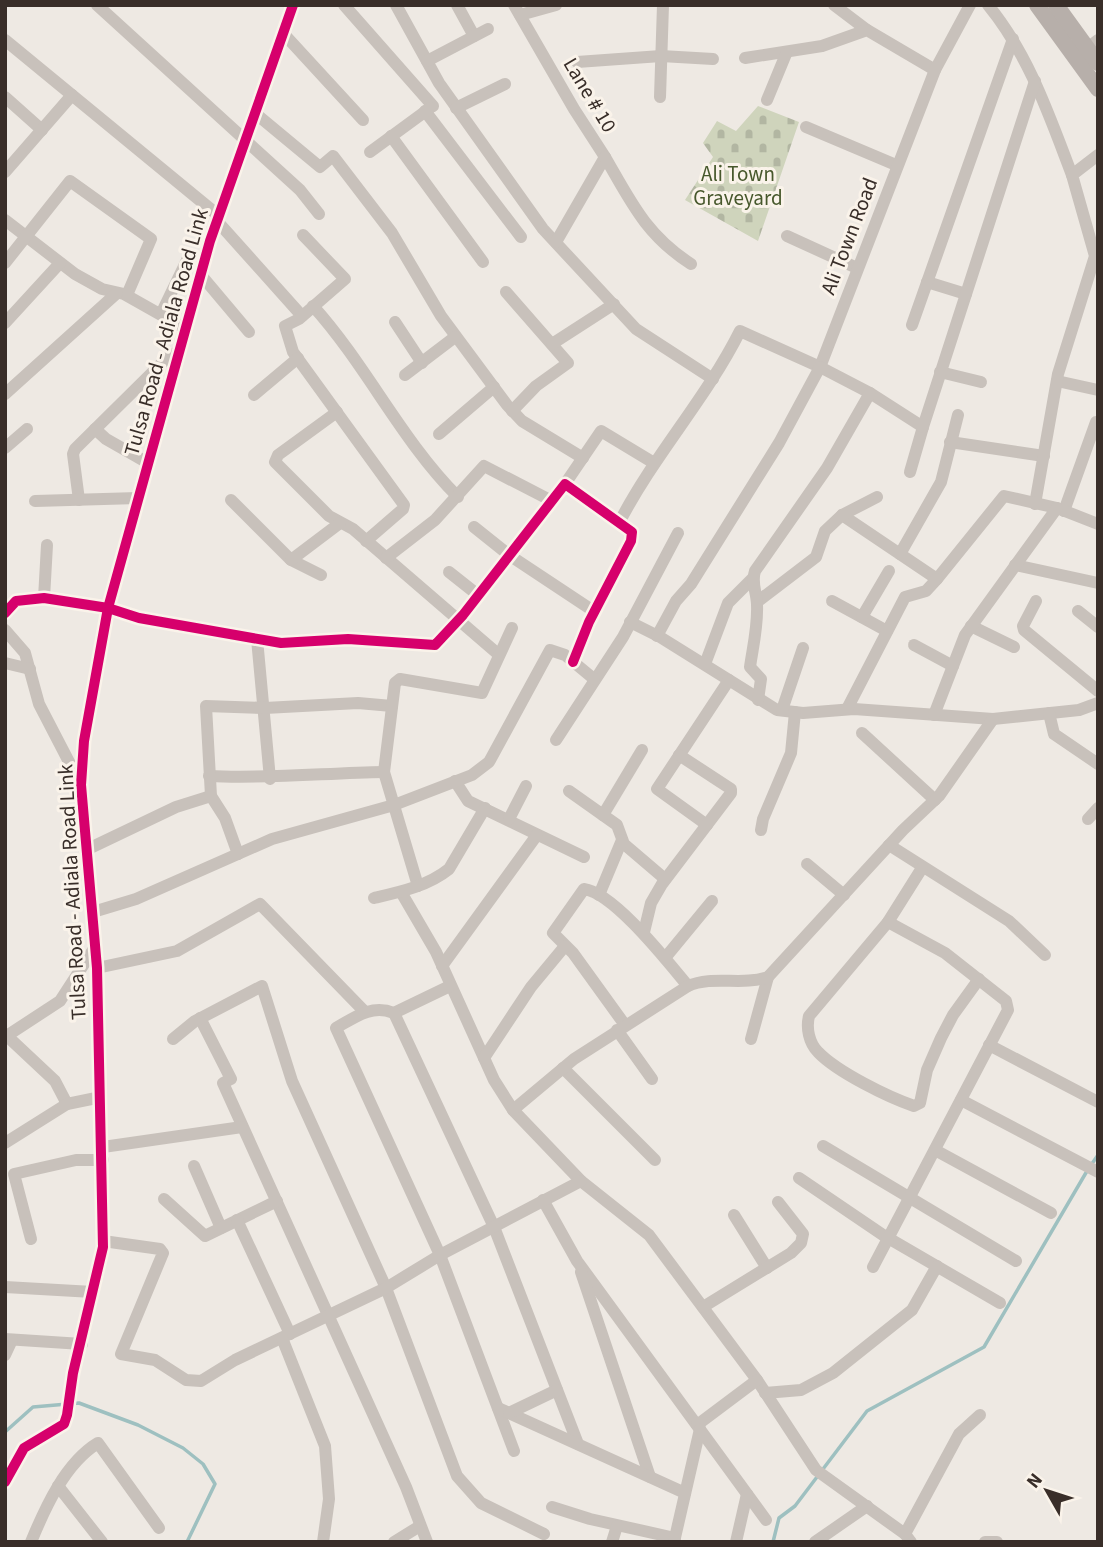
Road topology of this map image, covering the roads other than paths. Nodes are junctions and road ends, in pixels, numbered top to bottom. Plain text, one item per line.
1 (97, 5) edge
2 (293, 5) edge
3 (344, 5) edge
4 (396, 5) edge
5 (457, 5) edge
6 (555, 5) edge
7 (663, 5) edge
8 (834, 5) edge
9 (970, 5) edge
10 (988, 5) edge
11 (1037, 5) edge
12 (1056, 5) edge
13 (517, 10) edge
14 (488, 29) dead end
15 (867, 30) junction
16 (283, 33) junction
17 (474, 36) junction
18 (1013, 39) junction
19 (5, 40) edge
20 (1086, 49) edge
21 (786, 54) junction
22 (661, 56) junction
23 (745, 58) dead end
24 (713, 59) dead end
25 (427, 61) junction
26 (577, 62) dead end
27 (1098, 63) edge
28 (935, 70) junction
29 (1035, 81) junction
30 (505, 84) dead end
31 (1098, 89) edge
32 (72, 95) junction
33 (447, 95) junction
34 (5, 97) edge
35 (660, 97) dead end
36 (767, 100) dead end
37 (456, 108) junction
38 (429, 109) junction
39 (255, 113) junction
40 (363, 120) dead end
41 (806, 127) dead end
42 (42, 130) junction
43 (391, 136) junction
44 (245, 142) junction
45 (370, 152) dead end
46 (1098, 155) edge
47 (605, 157) junction
48 (896, 165) junction
49 (7, 166) edge
50 (1072, 174) junction
51 (319, 214) dead end
52 (218, 219) junction
53 (5, 220) edge
54 (303, 235) dead end
55 (787, 236) dead end
56 (521, 237) dead end
57 (26, 239) junction
58 (556, 242) junction
59 (189, 256) dead end
60 (483, 262) dead end
61 (5, 263) edge
62 (60, 263) junction
63 (691, 264) dead end
64 (857, 268) junction
65 (201, 275) junction
66 (927, 282) junction
67 (506, 292) dead end
68 (122, 294) junction
69 (966, 294) junction
70 (614, 304) junction
71 (313, 306) junction
72 (161, 314) junction
73 (302, 316) junction
74 (395, 322) dead end
75 (5, 323) edge
76 (912, 325) dead end
77 (186, 328) junction
78 (249, 332) dead end
79 (455, 337) junction
80 (552, 344) junction
81 (180, 351) junction
82 (298, 358) junction
83 (422, 362) junction
84 (820, 367) junction
85 (940, 372) junction
86 (405, 375) dead end
87 (713, 379) junction
88 (1057, 381) junction
89 (981, 382) dead end
90 (494, 387) junction
91 (1098, 390) edge
92 (870, 393) junction
93 (5, 394) edge
94 (254, 396) dead end
95 (512, 411) junction
96 (337, 412) junction
97 (958, 415) dead end
98 (1097, 419) edge
99 (923, 427) junction
100 (27, 429) dead end
101 (95, 429) junction
102 (439, 434) dead end
103 (950, 442) junction
104 (5, 448) edge
105 (1044, 456) junction
106 (583, 458) junction
107 (148, 463) junction
108 (654, 463) junction
109 (910, 472) dead end
110 (565, 484) junction
111 (458, 496) junction
112 (877, 497) dead end
113 (138, 498) junction
114 (79, 500) junction
115 (231, 500) dead end
116 (35, 501) dead end
117 (552, 501) junction
118 (1035, 504) junction
119 (1060, 510) junction
120 (842, 515) junction
121 (340, 523) junction
122 (619, 523) junction
123 (1098, 524) edge
124 (474, 527) dead end
125 (678, 534) dead end
126 (366, 541) junction
127 (47, 545) dead end
128 (900, 554) junction
129 (509, 555) junction
130 (386, 558) junction
131 (291, 560) junction
132 (1015, 565) junction
133 (889, 571) dead end
134 (449, 572) dead end
135 (321, 575) dead end
136 (752, 579) junction
137 (937, 579) junction
138 (1098, 583) edge
139 (478, 595) junction
140 (44, 598) junction
141 (832, 601) dead end
142 (1036, 601) dead end
143 (757, 602) junction
144 (108, 608) junction
145 (1078, 611) dead end
146 (595, 612) junction
147 (5, 613) edge
148 (862, 617) junction
149 (458, 621) junction
150 (630, 622) junction
151 (971, 626) junction
152 (1098, 627) edge
153 (512, 628) dead end
154 (5, 630) edge
155 (887, 631) junction
156 (657, 636) junction
157 (257, 639) junction
158 (914, 645) dead end
159 (1014, 647) dead end
160 (803, 648) dead end
161 (498, 654) junction
162 (573, 662) junction
163 (5, 663) edge
164 (705, 664) junction
165 (953, 666) junction
166 (30, 669) junction
167 (594, 679) junction
168 (729, 680) junction
169 (1098, 691) edge
170 (758, 700) junction
171 (1098, 703) edge
172 (392, 706) junction
173 (265, 708) junction
174 (847, 709) junction
175 (782, 710) junction
176 (795, 712) junction
177 (1049, 713) junction
178 (934, 715) junction
179 (993, 719) junction
180 (862, 733) dead end
181 (556, 740) dead end
182 (642, 750) dead end
183 (679, 755) junction
184 (1098, 764) edge
185 (384, 772) junction
186 (209, 776) junction
187 (270, 779) junction
188 (455, 781) junction
189 (81, 785) junction
190 (526, 786) dead end
191 (569, 791) dead end
192 (211, 796) junction
193 (935, 800) junction
194 (394, 805) junction
195 (485, 808) junction
196 (1098, 808) edge
197 (603, 816) junction
198 (509, 819) junction
199 (1088, 819) dead end
200 (707, 825) junction
201 (761, 830) dead end
202 (537, 835) junction
203 (622, 840) junction
204 (889, 845) junction
205 (88, 849) junction
206 (237, 854) junction
207 (584, 857) dead end
208 (807, 864) dead end
209 (922, 868) junction
210 (665, 879) junction
211 (418, 886) junction
212 (401, 892) junction
213 (598, 895) junction
214 (844, 895) junction
215 (374, 898) dead end
216 (712, 901) dead end
217 (93, 912) junction
218 (888, 922) junction
219 (644, 932) junction
220 (565, 946) junction
221 (96, 947) junction
222 (1045, 955) dead end
223 (665, 958) junction
224 (442, 966) junction
225 (97, 968) junction
226 (768, 977) junction
227 (979, 979) junction
228 (450, 986) junction
229 (688, 986) junction
230 (365, 1012) junction
231 (394, 1013) junction
232 (200, 1018) junction
233 (621, 1028) junction
234 (6, 1037) edge
235 (173, 1039) dead end
236 (751, 1039) dead end
237 (989, 1045) junction
238 (484, 1058) junction
239 (563, 1068) junction
240 (652, 1079) dead end
241 (101, 1097) junction
242 (961, 1100) junction
243 (1098, 1102) edge
244 (67, 1104) junction
245 (513, 1110) junction
246 (242, 1127) junction
247 (5, 1143) edge
248 (823, 1146) dead end
249 (103, 1147) junction
250 (935, 1150) junction
251 (103, 1160) junction
252 (655, 1160) dead end
253 (194, 1167) dead end
254 (1092, 1169) edge
255 (799, 1178) dead end
256 (581, 1181) junction
257 (10, 1184) edge
258 (164, 1199) dead end
259 (543, 1200) junction
260 (909, 1200) junction
261 (277, 1201) junction
262 (778, 1202) dead end
263 (1051, 1213) dead end
264 (734, 1215) dead end
265 (237, 1220) junction
266 (494, 1227) junction
267 (221, 1228) junction
268 (888, 1238) junction
269 (31, 1239) dead end
270 (103, 1241) junction
271 (440, 1255) junction
272 (577, 1261) junction
273 (1016, 1261) dead end
274 (937, 1266) junction
275 (873, 1267) dead end
276 (767, 1268) junction
277 (5, 1287) edge
278 (386, 1287) junction
279 (93, 1292) junction
280 (1000, 1303) dead end
281 (702, 1307) junction
282 (329, 1314) junction
283 (286, 1336) junction
284 (9, 1340) edge
285 (82, 1344) junction
286 (5, 1355) edge
287 (757, 1380) junction
288 (557, 1390) junction
289 (765, 1393) junction
290 (503, 1411) junction
291 (980, 1415) dead end
292 (698, 1427) junction
293 (578, 1444) junction
294 (514, 1451) dead end
295 (650, 1477) junction
296 (5, 1482) edge
297 (58, 1486) junction
298 (685, 1493) junction
299 (747, 1494) junction
300 (867, 1506) junction
301 (552, 1507) dead end
302 (766, 1520) dead end
303 (420, 1525) junction
304 (617, 1526) junction
305 (159, 1528) dead end
306 (544, 1534) dead end
307 (911, 1539) edge
308 (675, 1540) edge
309 (30, 1542) edge
310 (102, 1542) edge
311 (323, 1542) edge
312 (394, 1542) edge
313 (427, 1542) edge
314 (612, 1542) edge
315 (736, 1542) edge
316 (815, 1542) edge
317 (985, 1542) edge
318 (997, 1542) edge

1 - 44 street
2 - 16 street, Tulsa Road - Adiala Road Link
3 - 38 street
4 - 25 street
5 - 17 street
6 - 13 street
7 - 22 street
8 - 15 street
9 - 28 street, Ali Town Road
10 - 18 street
11 - 20 main road
12 - 20 main road
13 - 47 street, Lane # 10
14 - 17 street
15 - 21 street
15 - 28 street
16 - 39 street, Tulsa Road - Adiala Road Link
16 - 40 street
17 - 25 street
18 - 29 street
18 - 66 street
19 - 32 street
20 - 27 main road
20 - 31 main road
21 - 23 street
21 - 36 street
22 - 24 street
22 - 26 street
22 - 35 street
25 - 33 street
28 - 48 street, Ali Town Road
29 - 50 street
29 - 69 street
30 - 37 street
32 - 42 street
32 - 52 street
33 - 37 street
33 - 38 street
34 - 42 street
37 - 58 street
38 - 43 street
38 - 56 street
39 - 44 street, Tulsa Road - Adiala Road Link
39 - 79 street
41 - 48 street
42 - 49 street
43 - 45 street
43 - 60 street
44 - 51 street
44 - 52 street, Tulsa Road - Adiala Road Link
46 - 50 street
47 - 58 street, Lane # 10
47 - 63 street
48 - 64 street, Ali Town Road
50 - 88 street
52 - 65 street, Tulsa Road - Adiala Road Link
52 - 73 street
53 - 57 street
54 - 71 street
55 - 64 street
57 - 61 street
57 - 62 street
57 - 68 street
58 - 70 street
59 - 72 street
62 - 68 street
62 - 75 street
64 - 84 street, Ali Town Road
65 - 77 street, Tulsa Road - Adiala Road Link
65 - 78 street
66 - 69 street
66 - 76 street
67 - 80 street
68 - 72 street
68 - 93 street
69 - 85 street
70 - 80 street
70 - 87 street
71 - 73 street
71 - 111 street
72 - 77 street
73 - 82 street
74 - 83 street
77 - 81 street, Tulsa Road - Adiala Road Link
79 - 83 street
79 - 90 street
80 - 95 street
81 - 101 street
81 - 107 street, Tulsa Road - Adiala Road Link
82 - 94 street
82 - 96 street
83 - 86 street
84 - 87 street
84 - 92 street
84 - 156 street, Ali Town Road
85 - 89 street
85 - 99 street
87 - 108 street
88 - 91 street
88 - 105 street
90 - 95 street
90 - 102 street
92 - 99 street
92 - 136 street
95 - 106 street
96 - 121 street
96 - 126 street
97 - 103 street
98 - 119 street
99 - 109 street
100 - 104 street
101 - 107 street
101 - 114 street
103 - 105 street
103 - 128 street
105 - 118 street
106 - 108 street
106 - 110 street
107 - 113 street, Tulsa Road - Adiala Road Link
108 - 122 street
110 - 117 street
110 - 122 street
111 - 117 street
111 - 130 street
112 - 120 street
113 - 114 street
113 - 144 street, Tulsa Road - Adiala Road Link
114 - 116 street
115 - 131 street
117 - 129 street
118 - 119 street
118 - 137 street
119 - 123 street
119 - 132 street
120 - 128 street
120 - 143 street
121 - 126 street
121 - 131 street
122 - 146 street
124 - 129 street
125 - 150 street
126 - 130 street
127 - 140 street
128 - 137 street
129 - 139 street
129 - 146 street
130 - 149 street
131 - 135 street
132 - 138 street
132 - 151 street
133 - 148 street
134 - 139 street
136 - 143 street
136 - 164 street
137 - 155 street
139 - 149 street
140 - 144 street
140 - 147 street
141 - 148 street
142 - 169 street
143 - 170 street
144 - 157 street
144 - 189 street, Tulsa Road - Adiala Road Link
145 - 152 street
146 - 162 street
148 - 155 street
149 - 157 street
149 - 161 street
150 - 156 street
150 - 167 street
151 - 159 street
151 - 165 street
153 - 161 street
154 - 166 street
155 - 174 street
156 - 164 street
157 - 173 street
158 - 165 street
160 - 175 street
161 - 172 street
162 - 167 street
162 - 188 street
163 - 166 street
164 - 168 street
165 - 178 street
166 - 189 street
167 - 181 street
168 - 170 street
168 - 183 street
170 - 175 street
171 - 177 street
172 - 173 street
172 - 185 street
173 - 186 street
173 - 187 street
174 - 176 street
174 - 178 street
175 - 176 street
176 - 201 street
177 - 179 street
177 - 184 street
178 - 179 street
179 - 193 street
180 - 193 street
182 - 197 street
183 - 200 street
183 - 200 street
185 - 187 street
185 - 194 street
186 - 187 street
186 - 192 street
188 - 194 street
188 - 195 street
189 - 205 street, Tulsa Road - Adiala Road Link
190 - 198 street
191 - 197 street
192 - 205 street
192 - 206 street
193 - 204 street
194 - 206 street
194 - 211 street
195 - 198 street
195 - 211 street
196 - 199 street
197 - 203 street
198 - 202 street
200 - 210 street
202 - 207 street
202 - 224 street
203 - 210 street
203 - 213 street
204 - 209 street
204 - 214 street
205 - 217 street, Tulsa Road - Adiala Road Link
206 - 217 street
208 - 214 street
209 - 218 street
209 - 222 street
210 - 219 street
211 - 212 street
212 - 215 street
212 - 224 street
213 - 219 street
213 - 220 street
214 - 226 street
216 - 223 street
217 - 221 street, Tulsa Road - Adiala Road Link
218 - 227 street
218 - 227 street
219 - 223 street
220 - 233 street
220 - 238 street
221 - 225 street, Tulsa Road - Adiala Road Link
221 - 234 street
223 - 229 street
224 - 228 street
225 - 230 street
225 - 241 street, Tulsa Road - Adiala Road Link
226 - 229 street
226 - 236 street
227 - 237 street
228 - 231 street
228 - 238 street
229 - 233 street
230 - 231 street
230 - 271 street
231 - 266 street
232 - 235 street
232 - 246 street
232 - 278 street
233 - 239 street
233 - 240 street
234 - 244 street
237 - 242 street
237 - 243 street
238 - 245 street
239 - 245 street
239 - 252 street
241 - 244 street
241 - 249 street, Tulsa Road - Adiala Road Link
242 - 250 street
242 - 254 street
244 - 247 street
245 - 256 street
246 - 249 street
246 - 261 street
248 - 260 street
249 - 251 street, Tulsa Road - Adiala Road Link
250 - 260 street
250 - 263 street
251 - 257 street
251 - 270 street, Tulsa Road - Adiala Road Link
253 - 267 street
255 - 268 street
256 - 259 street
256 - 281 street
257 - 269 street
258 - 267 street
259 - 266 street
259 - 272 street
260 - 268 street
260 - 273 street
261 - 265 street
261 - 282 street
262 - 276 street
264 - 276 street
265 - 267 street
265 - 283 street
266 - 271 street
266 - 288 street
268 - 274 street
268 - 275 street
270 - 279 street, Tulsa Road - Adiala Road Link
270 - 283 street
271 - 278 street
271 - 290 street
272 - 292 street
272 - 295 street
274 - 280 street
274 - 289 street
276 - 281 street
277 - 279 street
278 - 282 street
278 - 306 street
279 - 285 street, Tulsa Road - Adiala Road Link
281 - 287 street
282 - 283 street
282 - 303 street
283 - 311 street
284 - 285 street
284 - 286 street
285 - 296 street, Tulsa Road - Adiala Road Link
287 - 289 street
287 - 292 street
288 - 290 street
288 - 293 street
289 - 300 street
290 - 293 street
290 - 294 street
291 - 307 street
292 - 298 street
292 - 299 street
293 - 295 street
295 - 298 street
297 - 305 street
297 - 309 street
297 - 310 street
298 - 308 street
299 - 302 street
299 - 315 street
300 - 307 street
300 - 316 street
301 - 304 street
303 - 312 street
303 - 313 street
304 - 308 street
304 - 314 street
317 - 318 street

